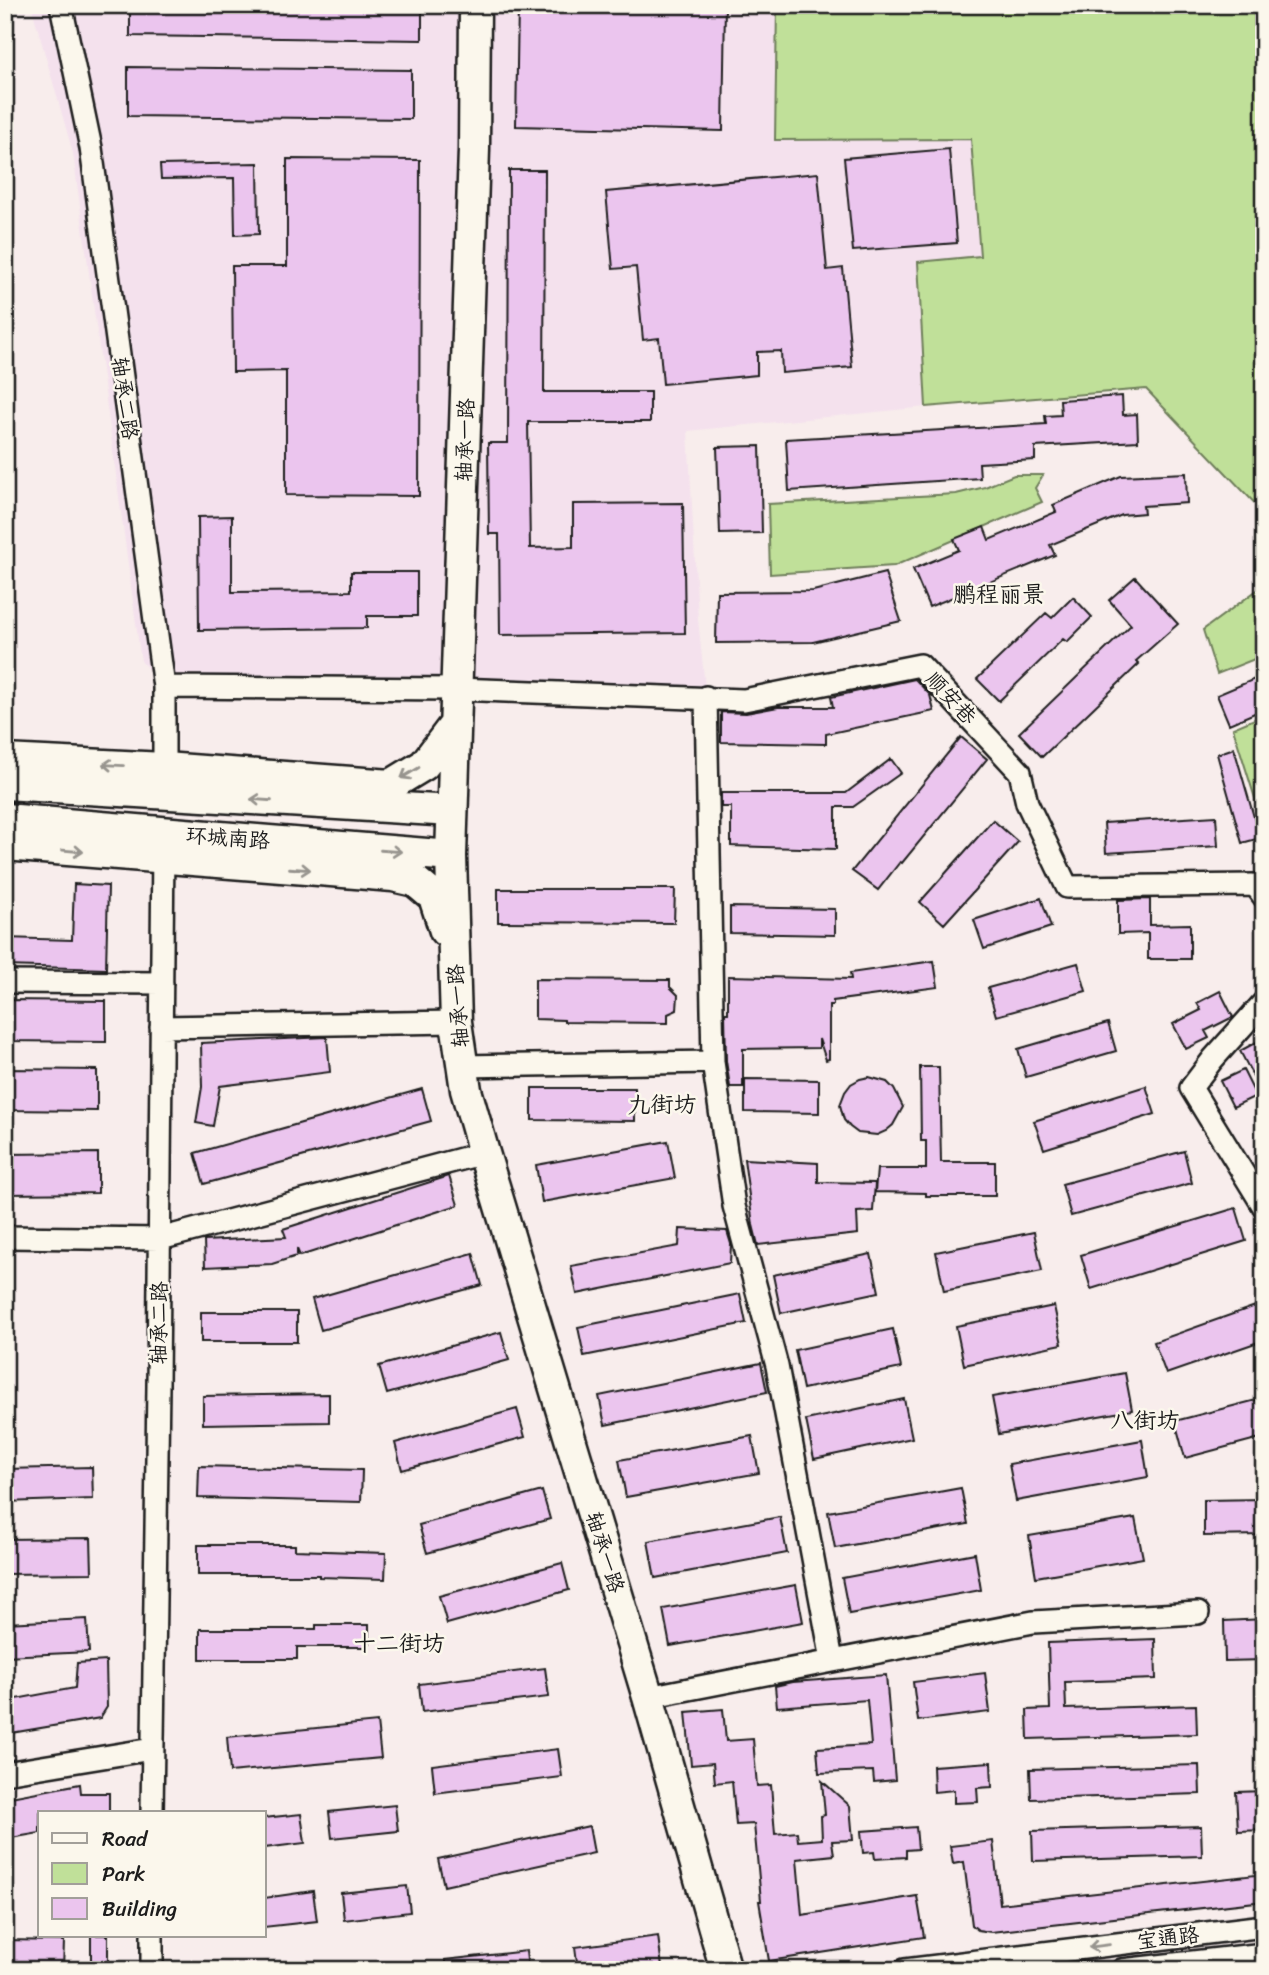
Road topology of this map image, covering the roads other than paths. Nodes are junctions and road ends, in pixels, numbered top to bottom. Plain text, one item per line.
1 (61, 5) edge
2 (475, 5) edge
3 (164, 687) junction
4 (456, 689) junction
5 (706, 697) junction
6 (455, 724) junction
7 (5, 760) edge
8 (164, 781) junction
9 (5, 784) edge
10 (452, 811) junction
11 (5, 819) edge
12 (5, 845) edge
13 (163, 846) junction
14 (451, 856) junction
15 (1264, 897) edge
16 (454, 960) junction
17 (5, 982) edge
18 (162, 984) junction
19 (1264, 1002) edge
20 (456, 1022) junction
21 (161, 1027) junction
22 (713, 1062) junction
23 (463, 1066) junction
24 (484, 1153) junction
25 (1264, 1207) edge
26 (5, 1237) edge
27 (160, 1239) junction
28 (1198, 1613) dead end
29 (832, 1660) junction
30 (648, 1696) junction
31 (152, 1749) junction
32 (5, 1773) edge
33 (152, 1811) edge
34 (1264, 1926) edge
35 (152, 1937) edge
36 (1264, 1954) edge
37 (152, 1970) edge
38 (726, 1970) edge
39 (905, 1970) edge
40 (1122, 1970) edge

1 - 3 street, 轴承二路
2 - 4 street, 轴承一路
3 - 4 street, 顺安巷
3 - 8 street, 轴承二路
4 - 5 street, 顺安巷
4 - 6 street, 轴承一路
5 - 15 street, 顺安巷
5 - 22 street
6 -> 8 street
6 - 10 street, 轴承一路
8 -> 7 street
8 - 9 street, 环城南路
10 -> 8 street, 环城南路
10 - 14 street, 轴承一路
11 - 13 street, 环城南路
12 -> 13 street
13 -> 14 street, 环城南路
13 -> 16 street
13 - 18 street, 轴承二路
14 - 16 street, 轴承一路
16 - 20 street, 轴承一路
17 - 18 street
18 - 21 street, 轴承二路
19 - 25 street
20 - 21 street
20 - 23 street, 轴承一路
21 - 27 street, 轴承二路
22 - 23 street
22 - 29 street
23 - 24 street, 轴承一路
24 - 27 street
24 - 30 street, 轴承一路
26 - 27 street
27 - 31 street, 轴承二路
28 - 29 street
29 - 30 street
30 - 38 street, 轴承一路
31 - 32 street
31 - 33 street, 轴承二路
34 -> 39 street, 宝通路
35 - 37 street
36 - 40 street, 宝通路

